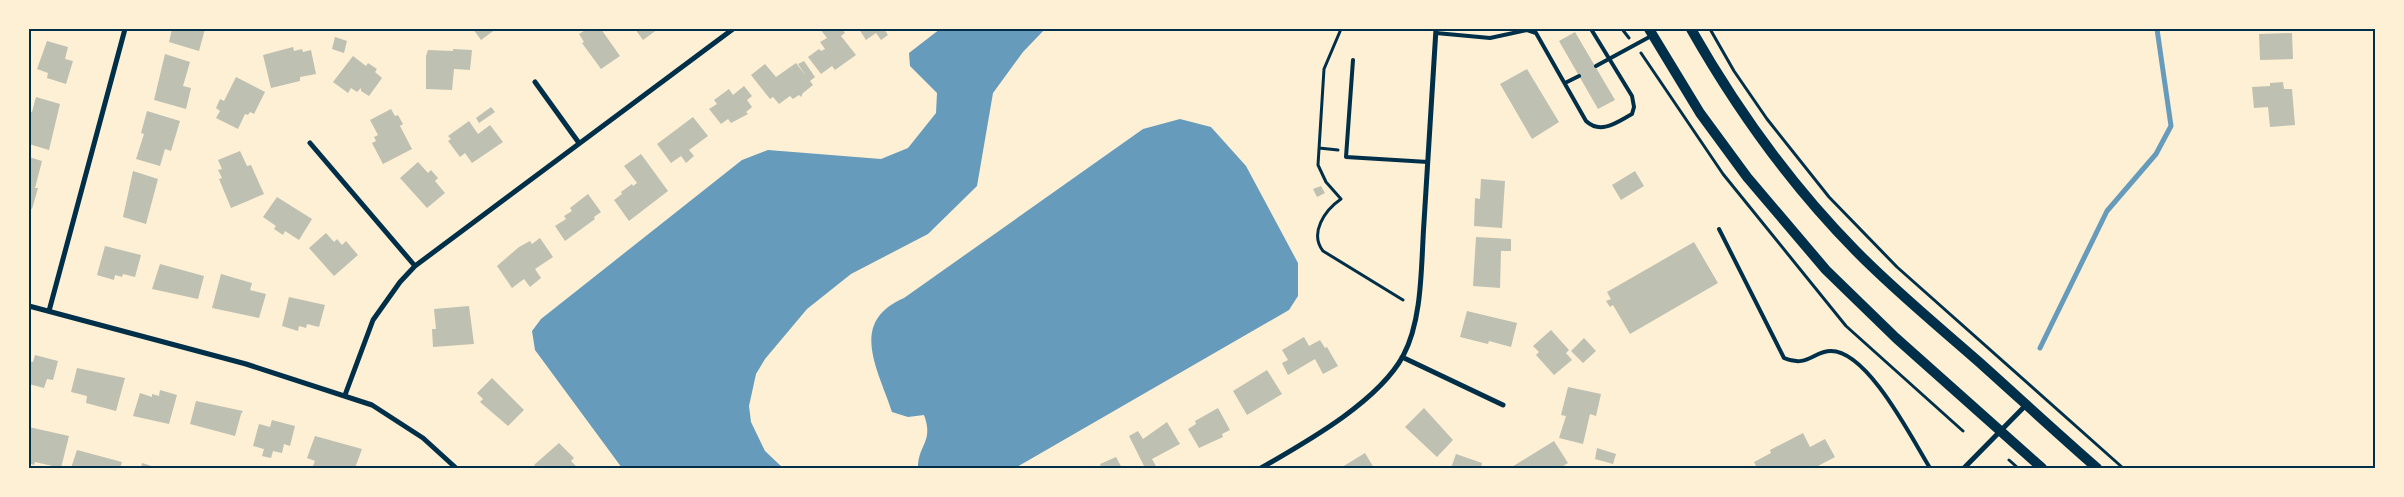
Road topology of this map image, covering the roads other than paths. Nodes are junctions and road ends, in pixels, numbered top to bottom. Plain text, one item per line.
1 (125, 29) edge
2 (1542, 29) edge
3 (1591, 29) edge
4 (1691, 29) edge
5 (730, 30) edge
6 (1436, 31) edge
7 (1651, 32) edge
8 (1536, 33) junction
9 (1609, 58) junction
10 (1353, 60) dead end
11 (1596, 66) dead end
12 (1579, 76) dead end
13 (535, 82) dead end
14 (1565, 83) junction
15 (310, 143) dead end
16 (578, 143) junction
17 (1428, 162) junction
18 (1719, 229) dead end
19 (415, 266) junction
20 (29, 306) edge
21 (49, 311) junction
22 (1402, 357) junction
23 (345, 395) junction
24 (1503, 405) dead end
25 (2026, 406) junction
26 (1999, 430) junction
27 (1265, 467) edge
28 (456, 468) edge
29 (1930, 468) edge
30 (1964, 468) edge
31 (2042, 468) edge
32 (2097, 468) edge

1 - 21 street
2 - 8 lane
3 - 9 lane
4 - 25 main road
5 - 16 street
6 - 8 lane
6 - 17 street
7 - 9 lane
7 - 26 main road
8 - 14 lane
9 - 11 lane
9 - 14 lane
10 - 17 lane
12 - 14 lane
13 - 16 street
15 - 19 street
16 - 19 street
17 - 22 street
18 - 29 lane
19 - 23 street
20 - 21 street
21 - 23 street
22 - 24 street
22 - 27 street
23 - 28 street
25 - 26 street
25 - 32 main road
26 - 30 street
26 - 31 main road

